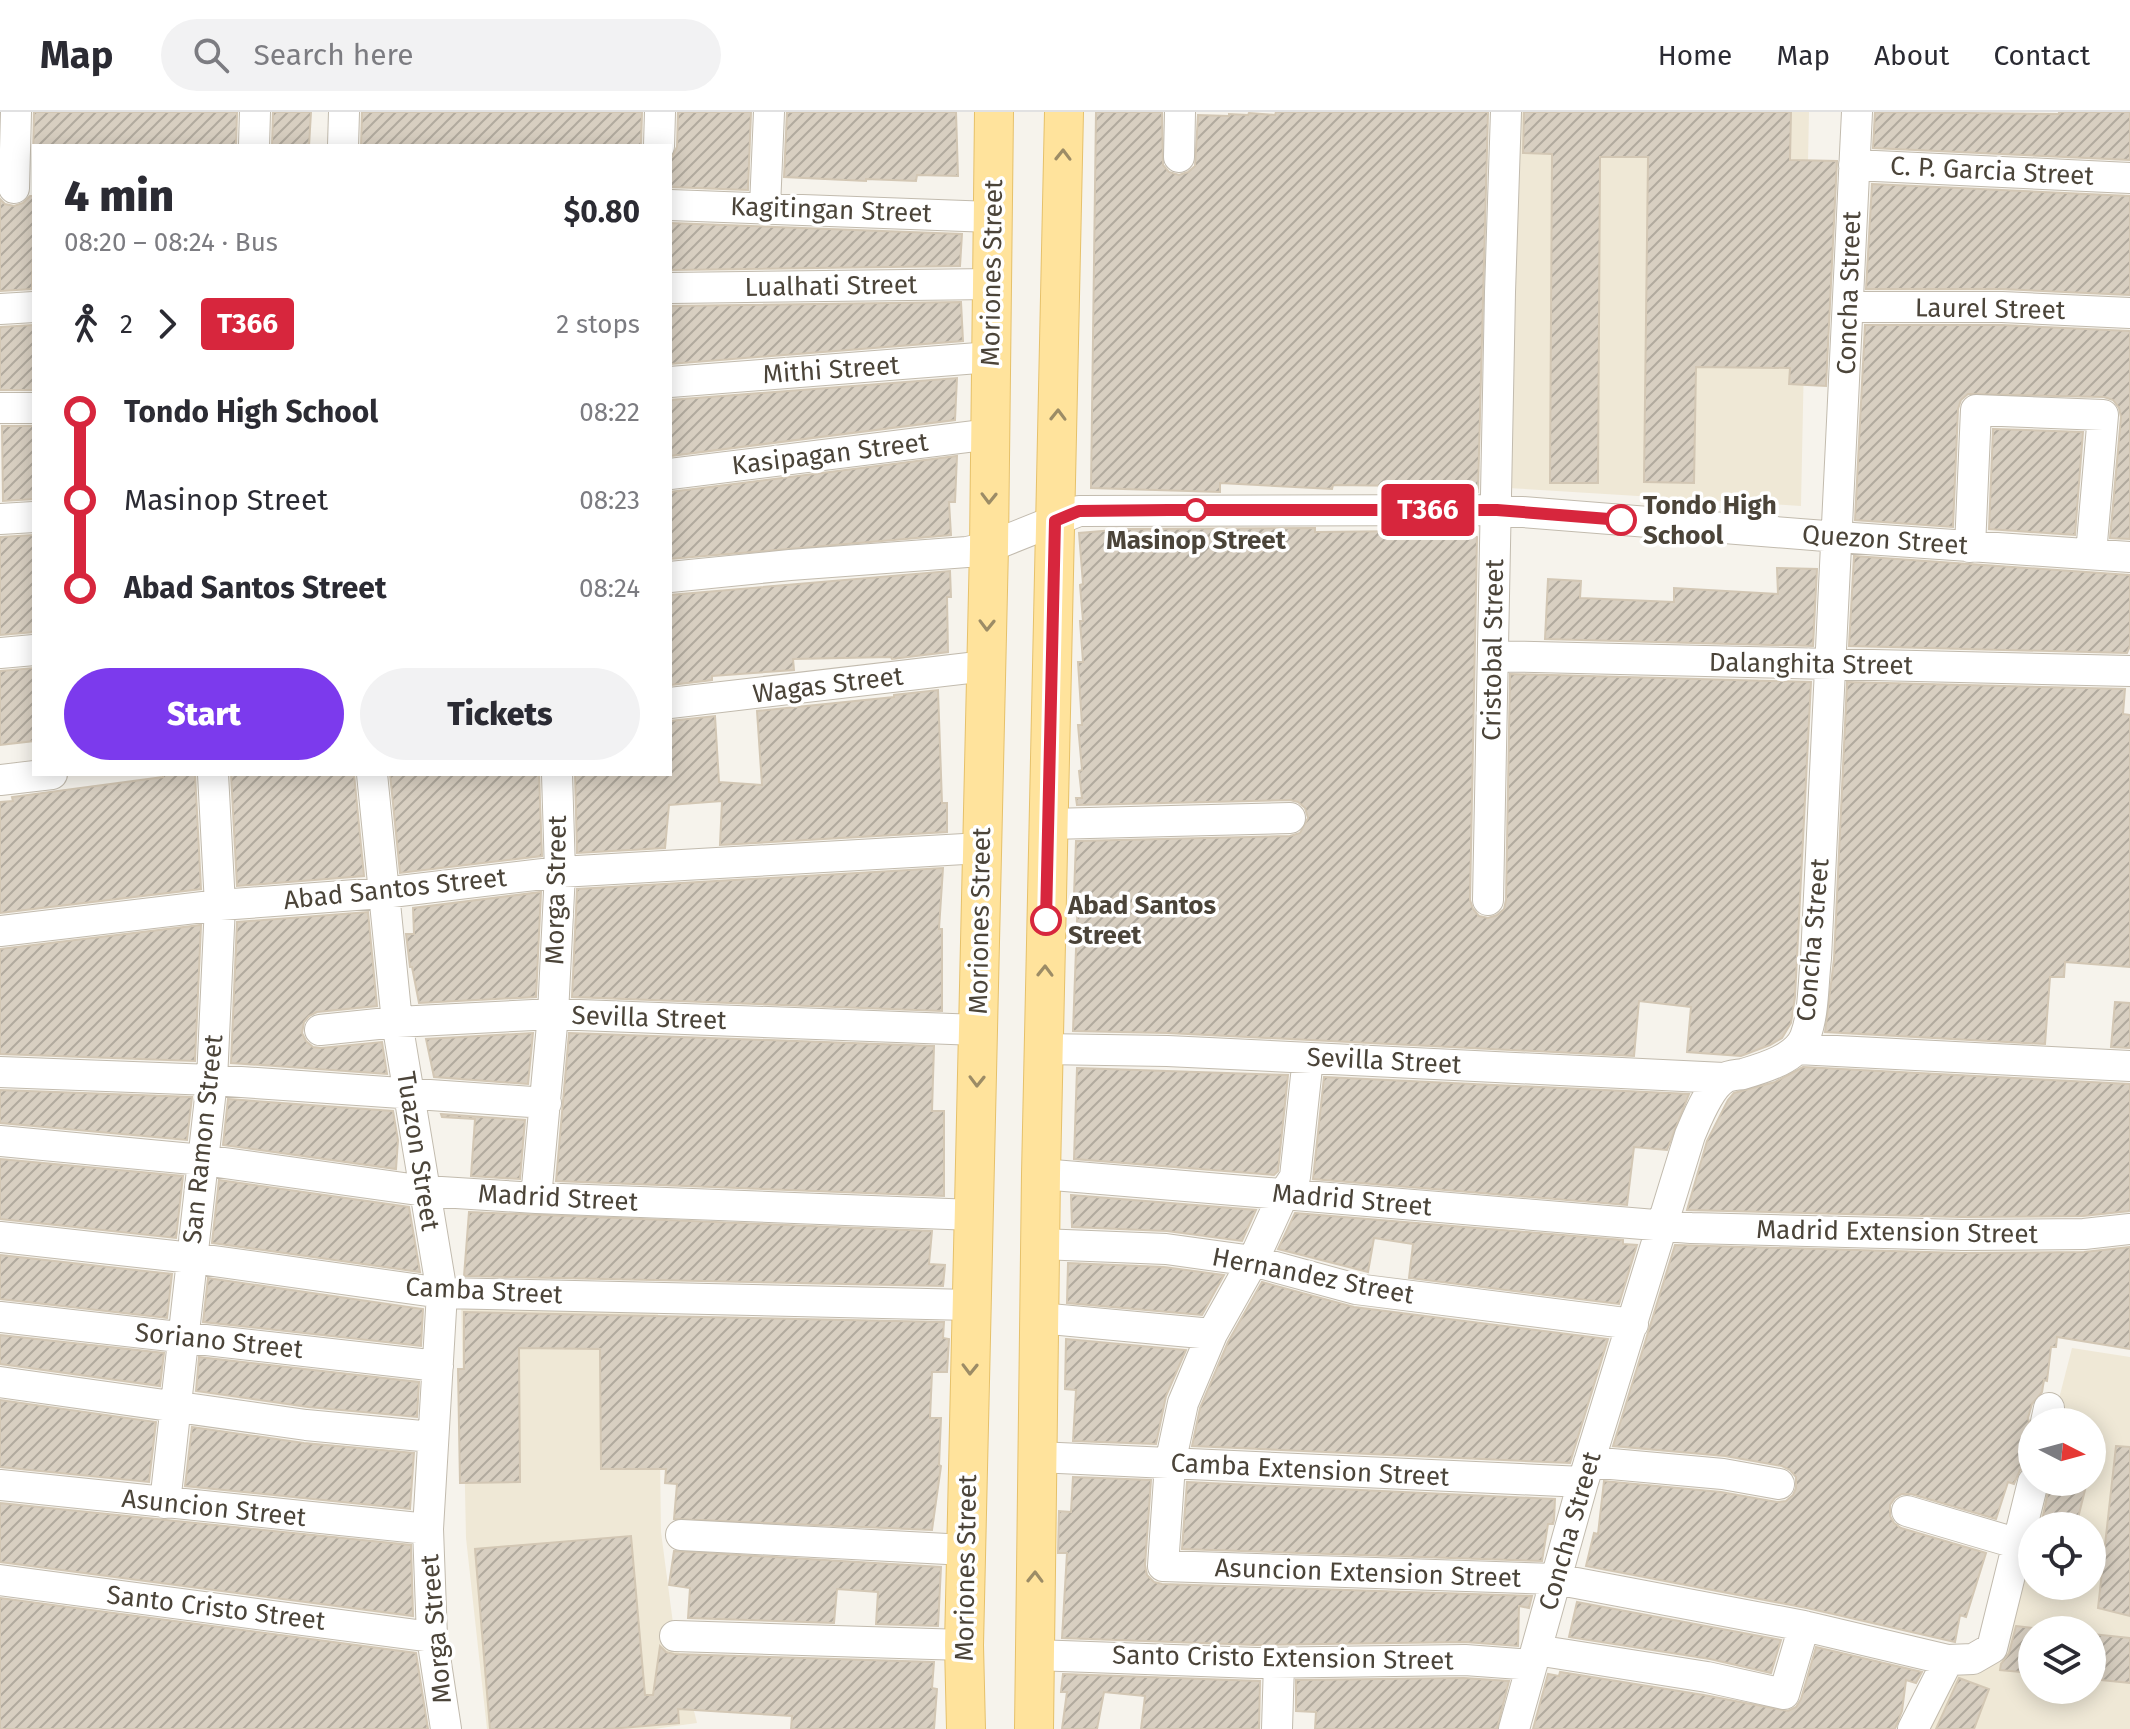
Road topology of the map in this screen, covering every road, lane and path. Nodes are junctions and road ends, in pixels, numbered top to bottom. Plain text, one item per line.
1 (16, 112) edge
2 (255, 112) edge
3 (344, 112) edge
4 (660, 112) edge
5 (769, 112) edge
6 (994, 112) edge
7 (1064, 112) edge
8 (1180, 112) edge
9 (1506, 112) edge
10 (1857, 112) edge
11 (254, 144) edge
12 (343, 144) edge
13 (659, 144) edge
14 (1179, 157) dead end
15 (1854, 165) junction
16 (2130, 178) edge
17 (16, 187) edge
18 (672, 205) edge
19 (765, 207) junction
20 (992, 217) junction
21 (992, 284) junction
22 (672, 288) edge
23 (32, 307) edge
24 (1849, 307) junction
25 (0, 309) edge
26 (2130, 313) edge
27 (991, 357) junction
28 (672, 382) edge
29 (0, 408) edge
30 (32, 408) edge
31 (991, 434) junction
32 (672, 474) edge
33 (1497, 510) junction
34 (32, 517) edge
35 (0, 519) edge
36 (1055, 521) junction
37 (1838, 537) junction
38 (989, 547) junction
39 (1970, 547) junction
40 (2091, 554) junction
41 (2130, 557) edge
42 (672, 577) edge
43 (32, 650) edge
44 (0, 653) edge
45 (1493, 656) junction
46 (1832, 664) junction
47 (986, 666) junction
48 (2130, 671) edge
49 (672, 703) edge
50 (35, 776) edge
51 (213, 776) edge
52 (372, 776) edge
53 (557, 776) edge
54 (0, 780) edge
55 (1290, 818) dead end
56 (1049, 824) junction
57 (982, 848) junction
58 (560, 872) junction
59 (383, 893) junction
60 (1488, 900) dead end
61 (220, 905) junction
62 (0, 931) edge
63 (553, 1014) junction
64 (397, 1022) junction
65 (320, 1030) dead end
66 (978, 1030) junction
67 (1043, 1049) junction
68 (1797, 1049) junction
69 (1308, 1058) junction
70 (2130, 1066) edge
71 (0, 1072) edge
72 (1724, 1078) junction
73 (212, 1080) junction
74 (409, 1094) junction
75 (546, 1103) junction
76 (0, 1141) edge
77 (203, 1160) junction
78 (1041, 1174) junction
79 (425, 1191) junction
80 (1283, 1195) junction
81 (536, 1198) junction
82 (974, 1215) junction
83 (1664, 1225) junction
84 (2130, 1229) edge
85 (0, 1237) edge
86 (1040, 1244) junction
87 (192, 1258) junction
88 (1253, 1261) junction
89 (442, 1293) junction
90 (971, 1305) junction
91 (0, 1317) edge
92 (1039, 1318) junction
93 (1633, 1324) junction
94 (1212, 1334) junction
95 (183, 1338) junction
96 (438, 1366) junction
97 (0, 1382) edge
98 (176, 1406) junction
99 (432, 1437) junction
100 (1037, 1457) junction
101 (1170, 1464) junction
102 (1586, 1472) junction
103 (1779, 1484) dead end
104 (0, 1485) edge
105 (165, 1503) junction
106 (1907, 1511) dead end
107 (428, 1529) junction
108 (681, 1535) dead end
109 (2018, 1544) edge
110 (2018, 1548) edge
111 (966, 1550) junction
112 (1555, 1579) junction
113 (0, 1580) edge
114 (1804, 1626) junction
115 (675, 1636) dead end
116 (432, 1637) junction
117 (964, 1645) junction
118 (1034, 1655) junction
119 (1534, 1658) junction
120 (1948, 1660) junction
121 (1279, 1663) junction
122 (446, 1729) edge
123 (966, 1729) edge
124 (1034, 1729) edge
125 (1277, 1729) edge
126 (1514, 1729) edge
127 (1913, 1729) edge

1 - 17 street
2 - 11 street
3 - 12 street
4 - 13 street
5 - 19 street
6 - 20 main road, Moriones Street
36 -> 7 main road
8 - 14 street
9 - 33 street, Cristobal Street
10 - 15 street, Concha Street
15 - 16 street, C. P. Garcia Street
15 - 24 street, Concha Street
18 - 19 street, Kagitingan Street
19 - 20 street, Kagitingan Street
20 - 21 main road, Moriones Street
21 - 22 street, Lualhati Street
21 - 27 main road, Moriones Street
23 - 25 street
24 - 26 street, Laurel Street
24 - 37 street, Concha Street
27 - 28 street, Mithi Street
27 - 31 main road, Moriones Street
29 - 30 street
31 - 32 street, Kasipagan Street
31 -> 38 main road, Moriones Street
33 - 36 street
33 - 37 street, Quezon Street
33 - 45 street, Cristobal Street
34 - 35 street
36 - 38 street
36 - 56 main road
37 - 39 street, Quezon Street
37 - 46 street, Concha Street
38 - 42 street
38 -> 47 main road, Moriones Street
39 - 40 street, Quezon Street
39 - 40 street
40 - 41 street, Quezon Street
43 - 44 street
45 - 46 street, Dalanghita Street
45 - 60 street, Cristobal Street
46 - 48 street, Dalanghita Street
46 - 68 street, Concha Street
47 - 49 street, Wagas Street
47 - 57 main road, Moriones Street
50 - 54 street
51 - 61 street, San Ramon Street
52 - 59 street, Tuazon Street
53 - 58 street, Morga Street
55 - 56 street
67 -> 56 main road
57 - 58 street, Abad Santos Street
57 - 66 main road, Moriones Street
58 - 59 street, Abad Santos Street
58 - 63 street, Morga Street
59 - 61 street, Abad Santos Street
59 - 64 street, Tuazon Street
61 - 62 street, Abad Santos Street
61 - 73 street, San Ramon Street
63 - 64 street, Sevilla Street
63 - 66 street, Sevilla Street
63 - 75 street, Morga Street
64 - 65 street, Sevilla Street
64 - 74 street, Tuazon Street
66 -> 82 main road, Moriones Street
67 - 69 street, Sevilla Street
67 - 78 main road
68 - 70 street
68 - 72 street, Concha Street
69 - 72 street, Sevilla Street
69 - 80 street
71 - 73 street
72 - 83 street, Concha Street
73 - 74 street
73 - 77 street, San Ramon Street
74 - 75 street
74 - 79 street, Tuazon Street
75 - 81 street, Morga Street
76 - 77 street, Madrid Street
77 - 79 street, Madrid Street
77 - 87 street, San Ramon Street
78 - 80 street, Madrid Street
78 - 86 main road
79 - 81 street, Madrid Street
79 - 89 street, Tuazon Street
80 - 83 street, Madrid Street
80 - 88 street
81 - 82 street, Madrid Street
82 - 90 main road, Moriones Street
83 - 84 street, Madrid Extension Street
83 - 93 street, Concha Street
85 - 87 street, Camba Street
86 - 88 street, Hernandez Street
86 - 92 main road
87 - 89 street, Camba Street
87 - 95 street, San Ramon Street
88 - 93 street, Hernandez Street
88 - 94 street
89 - 90 street, Camba Street
89 - 96 street, Tuazon Street
90 -> 111 main road, Moriones Street
91 - 95 street, Soriano Street
92 - 94 street
92 - 100 main road
93 - 102 street, Concha Street
94 - 101 street
95 - 96 street, Soriano Street
95 - 98 street, San Ramon Street
96 - 99 street, Tuazon Street
97 - 98 street
98 - 99 street
98 - 105 street, San Ramon Street
99 - 107 street, Tuazon Street
100 - 101 street, Camba Extension Street
118 -> 100 main road
101 - 102 street, Camba Extension Street
101 - 112 street, Asuncion Extension Street
102 - 103 street, Camba Extension Street
102 - 112 street, Concha Street
104 - 105 street, Asuncion Street
105 - 107 street, Asuncion Street
106 - 109 street
107 - 116 street, Morga Street
108 - 111 street
110 - 120 street
111 - 117 main road, Moriones Street
112 - 114 street, Asuncion Extension Street
112 - 119 street, Concha Street
113 - 116 street, Santo Cristo Street
114 - 119 street, Santo Cristo Extension Street
114 - 120 street, Asuncion Extension Street
115 - 117 street
116 - 122 street, Morga Street
117 - 123 main road, Moriones Street
118 - 121 street, Santo Cristo Extension Street
118 - 124 main road
119 - 121 street, Santo Cristo Extension Street
119 - 126 street, Concha Street
120 - 127 street
121 - 125 street

